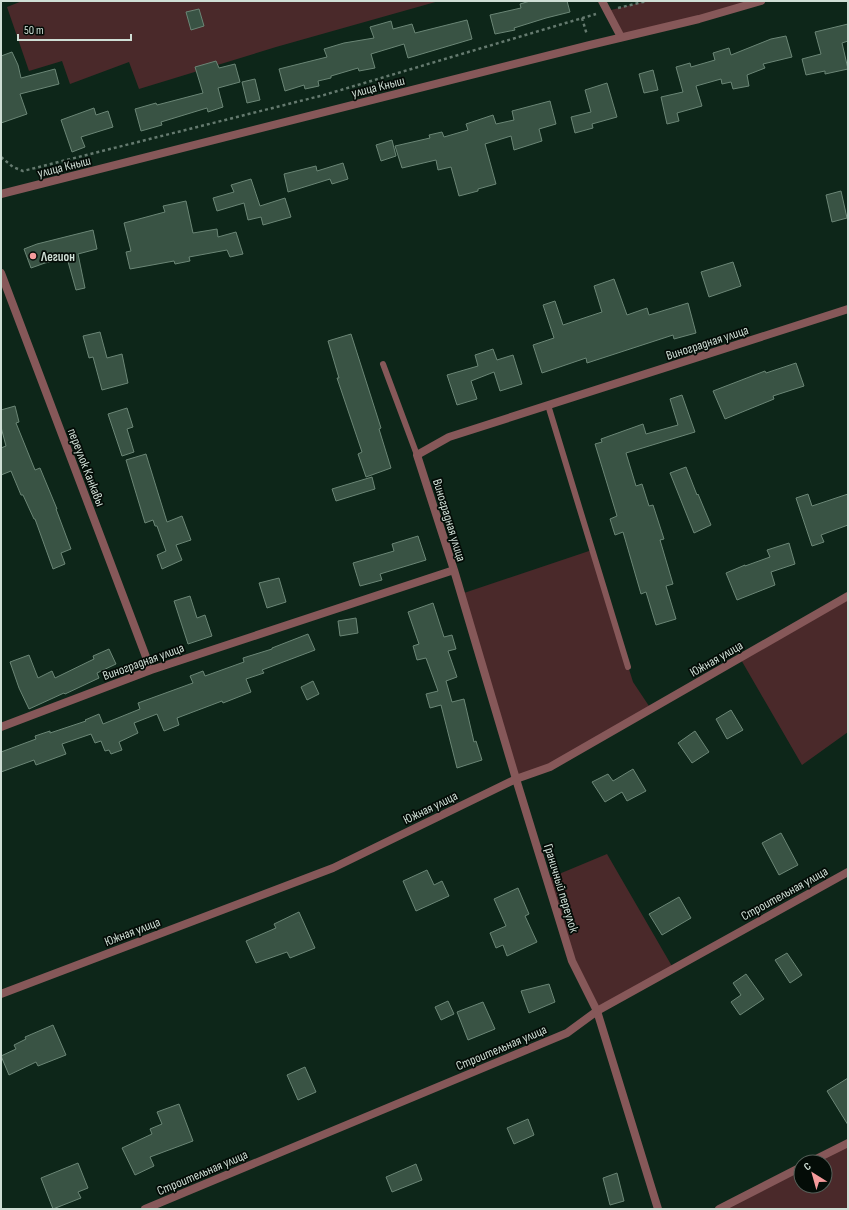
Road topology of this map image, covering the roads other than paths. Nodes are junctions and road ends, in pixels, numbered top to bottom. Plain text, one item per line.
1 (602, 1) edge
2 (761, 1) edge
3 (620, 37) junction
4 (1, 194) edge
5 (1, 273) edge
6 (848, 309) edge
7 (383, 364) dead end
8 (548, 405) junction
9 (417, 455) junction
10 (454, 570) junction
11 (848, 596) edge
12 (628, 667) dead end
13 (151, 670) junction
14 (1, 727) edge
15 (516, 779) junction
16 (848, 872) edge
17 (1, 994) edge
18 (596, 1011) junction
19 (848, 1143) edge
20 (826, 1154) edge
21 (793, 1171) edge
22 (145, 1209) edge
23 (658, 1209) edge
24 (719, 1209) edge

1 - 3 street
2 - 3 street, улица Кныш
3 - 4 street, улица Кныш
5 - 13 street, переулок Канкавы
6 - 8 street, Виноградная улица
7 - 9 lane
8 - 9 street, Виноградная улица
8 - 12 lane
9 - 10 street, Виноградная улица
10 - 13 street, Виноградная улица
10 - 15 street, Граничный переулок
11 - 15 street, Южная улица
13 - 14 street, Виноградная улица
15 - 17 street, Южная улица
15 - 18 street, Граничный переулок
16 - 18 street, Строительная улица
18 - 22 street, Строительная улица
18 - 23 street, Граничный переулок
19 - 20 street
21 - 24 street

